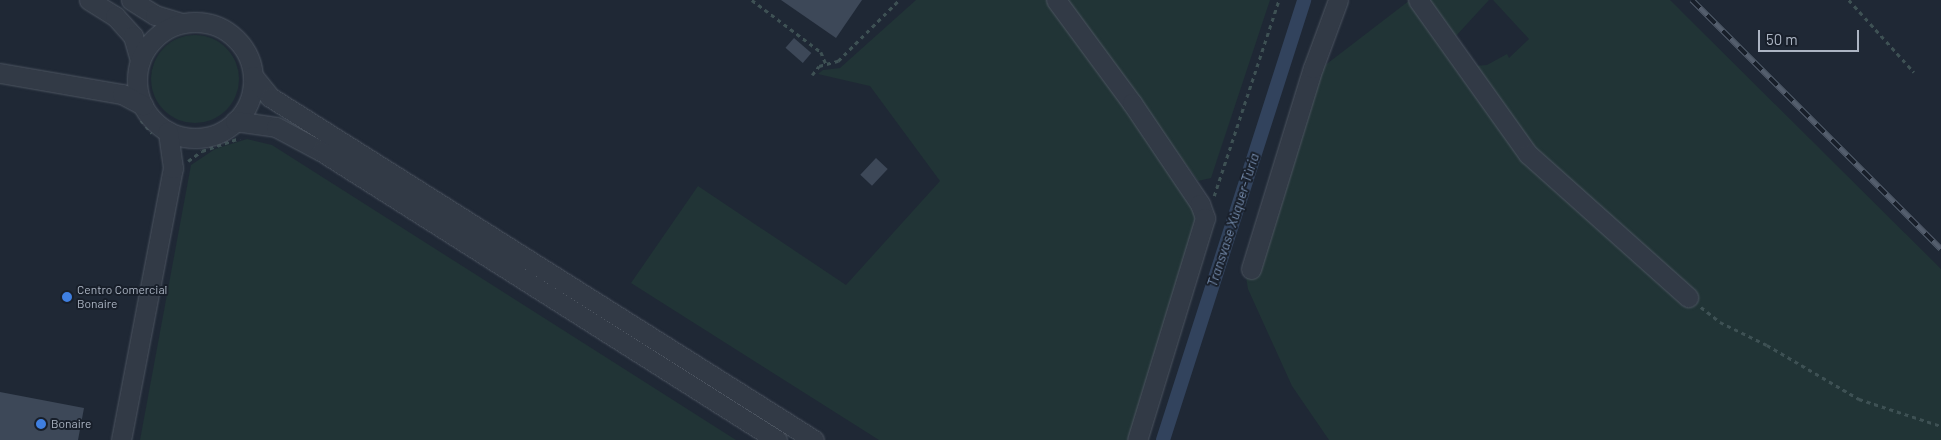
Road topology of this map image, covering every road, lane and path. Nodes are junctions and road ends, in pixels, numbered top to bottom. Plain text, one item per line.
1 (89, 0) edge
2 (132, 0) edge
3 (752, 0) edge
4 (899, 0) edge
5 (1056, 0) edge
6 (1279, 0) edge
7 (1338, 0) edge
8 (1418, 0) edge
9 (1849, 0) edge
10 (181, 23) junction
11 (140, 61) junction
12 (826, 64) junction
13 (1914, 72) dead end
14 (0, 73) edge
15 (812, 74) dead end
16 (253, 76) junction
17 (141, 111) junction
18 (236, 121) junction
19 (163, 135) junction
20 (249, 135) dead end
21 (197, 138) junction
22 (173, 168) junction
23 (1205, 218) junction
24 (1251, 269) dead end
25 (1688, 297) joint
26 (1941, 426) edge
27 (121, 440) edge
28 (777, 440) edge
29 (814, 440) edge
30 (1137, 440) edge

1 - 11 street
2 - 10 street
3 - 12 path
4 - 12 path
5 - 23 street
6 - 23 path
7 - 24 street
8 - 25 street
9 - 13 path
10 - 11 street
10 - 16 street
11 - 17 street
12 - 15 path
14 - 17 street
16 - 18 street
16 - 29 street
17 - 19 path
17 - 19 street
18 - 21 street
18 - 28 street
19 - 21 street
19 - 22 street
20 - 22 path
21 - 22 street
22 - 27 street
23 - 30 street
25 - 26 path

